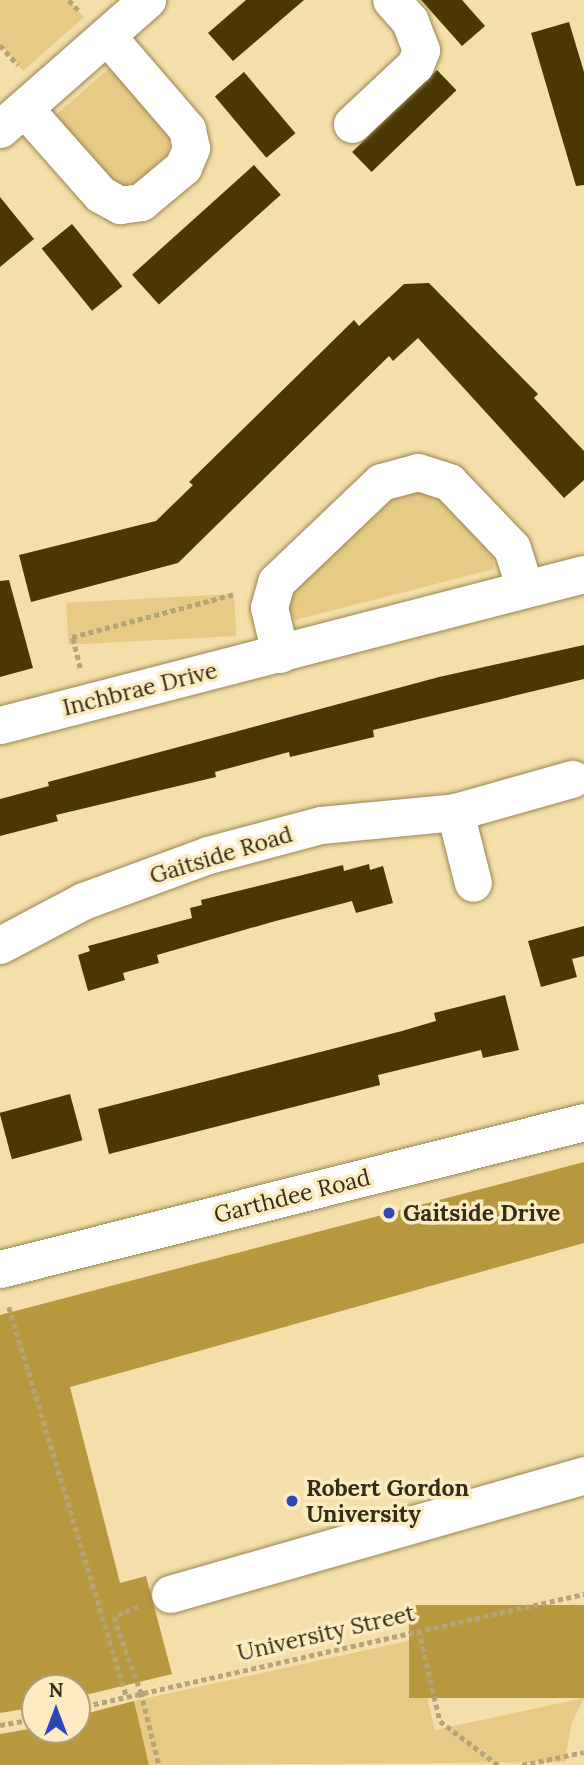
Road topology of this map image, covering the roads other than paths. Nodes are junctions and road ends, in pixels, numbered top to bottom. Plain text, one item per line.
1 (147, 0) edge
2 (391, 0) edge
3 (107, 36) junction
4 (12, 119) edge
5 (352, 124) dead end
6 (584, 574) edge
7 (525, 589) junction
8 (280, 654) junction
9 (0, 725) edge
10 (572, 779) dead end
11 (455, 812) junction
12 (473, 883) dead end
13 (0, 945) edge
14 (584, 1122) edge
15 (0, 1269) edge
16 (584, 1475) edge
17 (170, 1594) dead end

1 - 3 street
2 - 5 street
3 - 4 street
3 - 4 street
6 - 7 street, Inchbrae Drive
7 - 8 street, Inchbrae Drive
7 - 8 street
8 - 9 street, Inchbrae Drive
10 - 11 street, Gaitside Road
11 - 12 street
11 - 13 street, Gaitside Road
14 - 15 street, Garthdee Road
16 - 17 street

